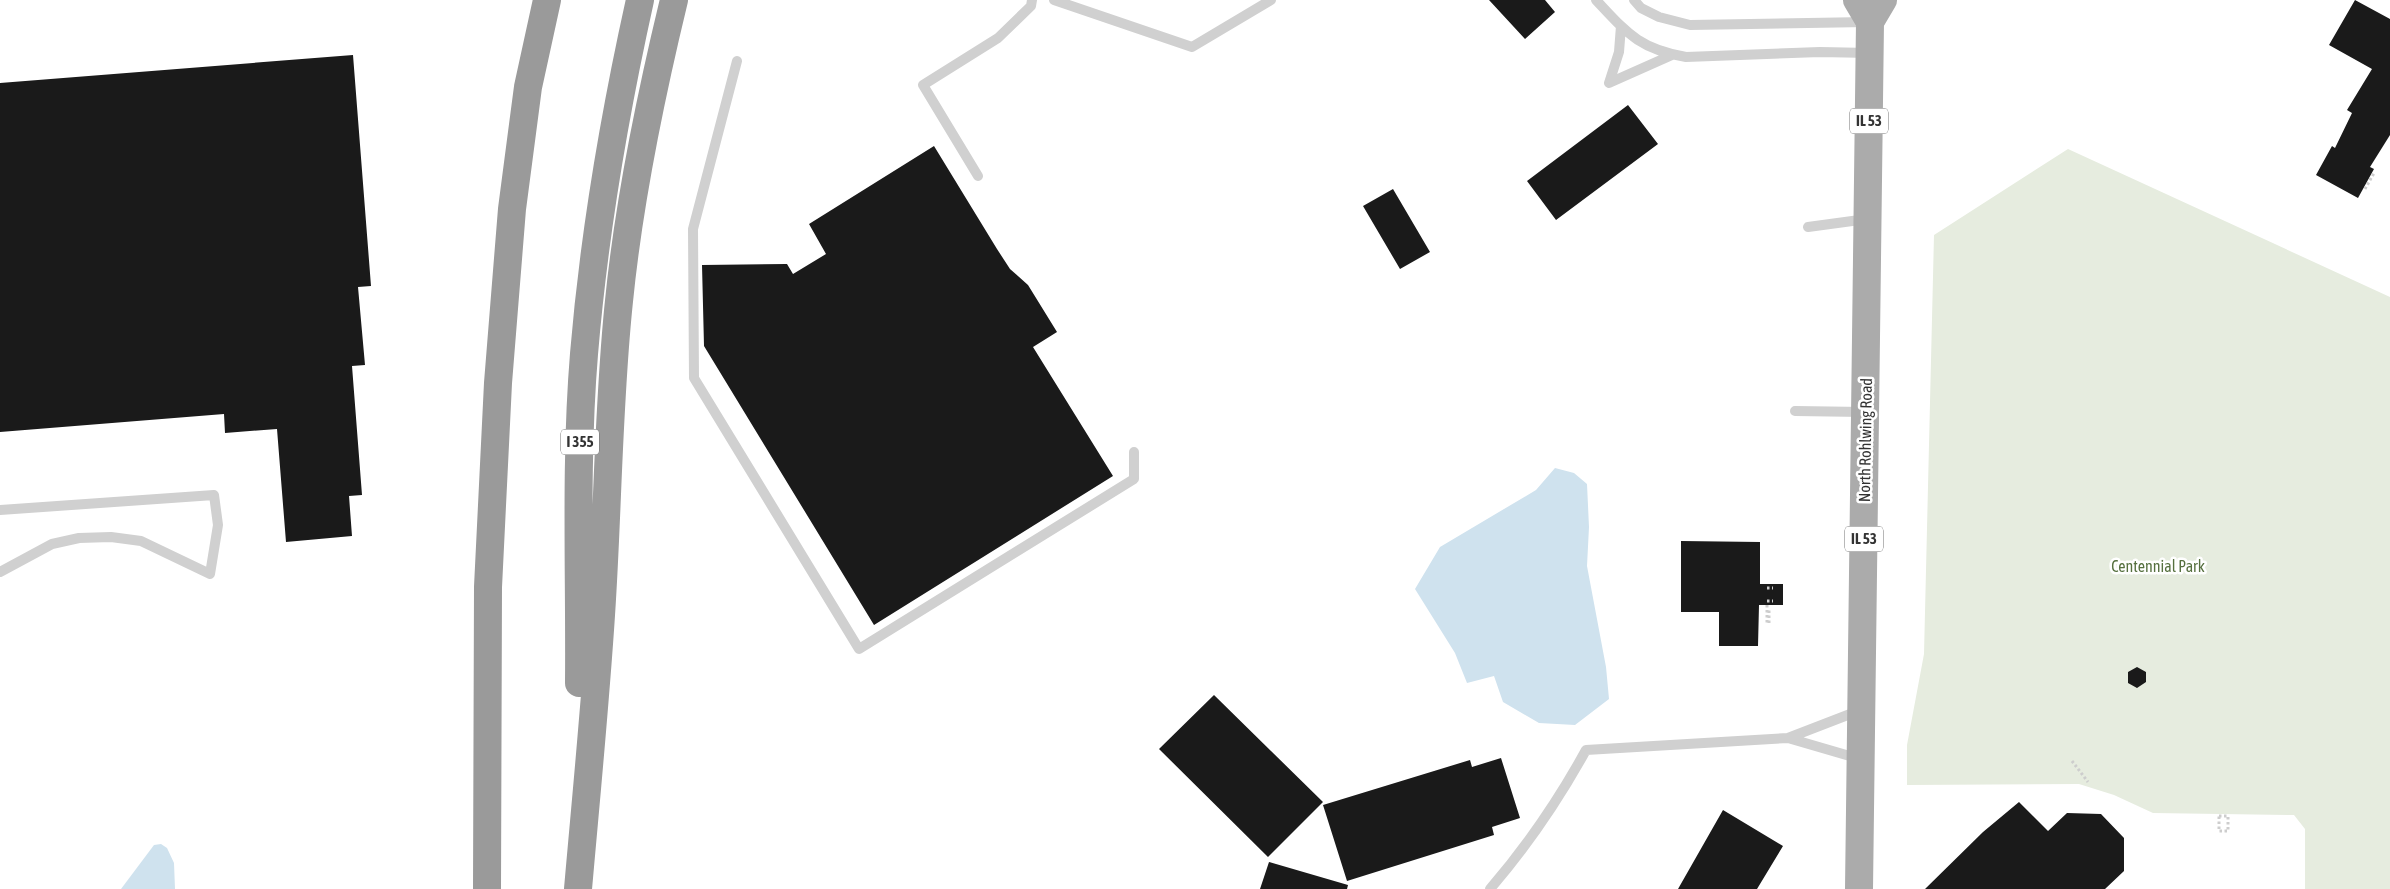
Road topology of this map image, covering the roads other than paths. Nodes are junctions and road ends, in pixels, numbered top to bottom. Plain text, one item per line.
1 (543, 0) edge
2 (547, 0) edge
3 (640, 0) edge
4 (674, 0) edge
5 (1032, 0) edge
6 (1054, 0) edge
7 (1271, 0) edge
8 (1596, 0) edge
9 (1634, 0) edge
10 (1870, 7) edge
11 (1621, 26) junction
12 (539, 30) junction
13 (1870, 53) junction
14 (1672, 55) junction
15 (736, 61) dead end
16 (978, 176) dead end
17 (1868, 218) junction
18 (1808, 227) dead end
19 (1795, 411) dead end
20 (1866, 412) junction
21 (1134, 452) dead end
22 (0, 510) edge
23 (0, 572) edge
24 (1862, 709) junction
25 (1788, 738) junction
26 (1861, 759) junction
27 (487, 889) edge
28 (578, 889) edge
29 (1490, 889) edge
30 (1859, 889) edge

1 - 12 highway
2 - 12 highway
3 - 28 highway, I 355
4 - 28 highway
5 - 16 lane
6 - 7 lane
8 - 11 lane
9 - 10 lane
10 - 13 main road, North Rohlwing Road / IL 53
11 - 14 lane
11 - 14 lane
12 - 27 highway
13 - 14 lane
13 - 17 main road, North Rohlwing Road / IL 53
15 - 21 lane
17 - 18 lane
17 - 20 main road, North Rohlwing Road / IL 53
19 - 20 lane
20 - 24 main road, North Rohlwing Road / IL 53
22 - 23 lane
24 - 25 lane
24 - 26 main road, North Rohlwing Road / IL 53
25 - 26 lane
25 - 29 lane
26 - 30 main road, North Rohlwing Road / IL 53

